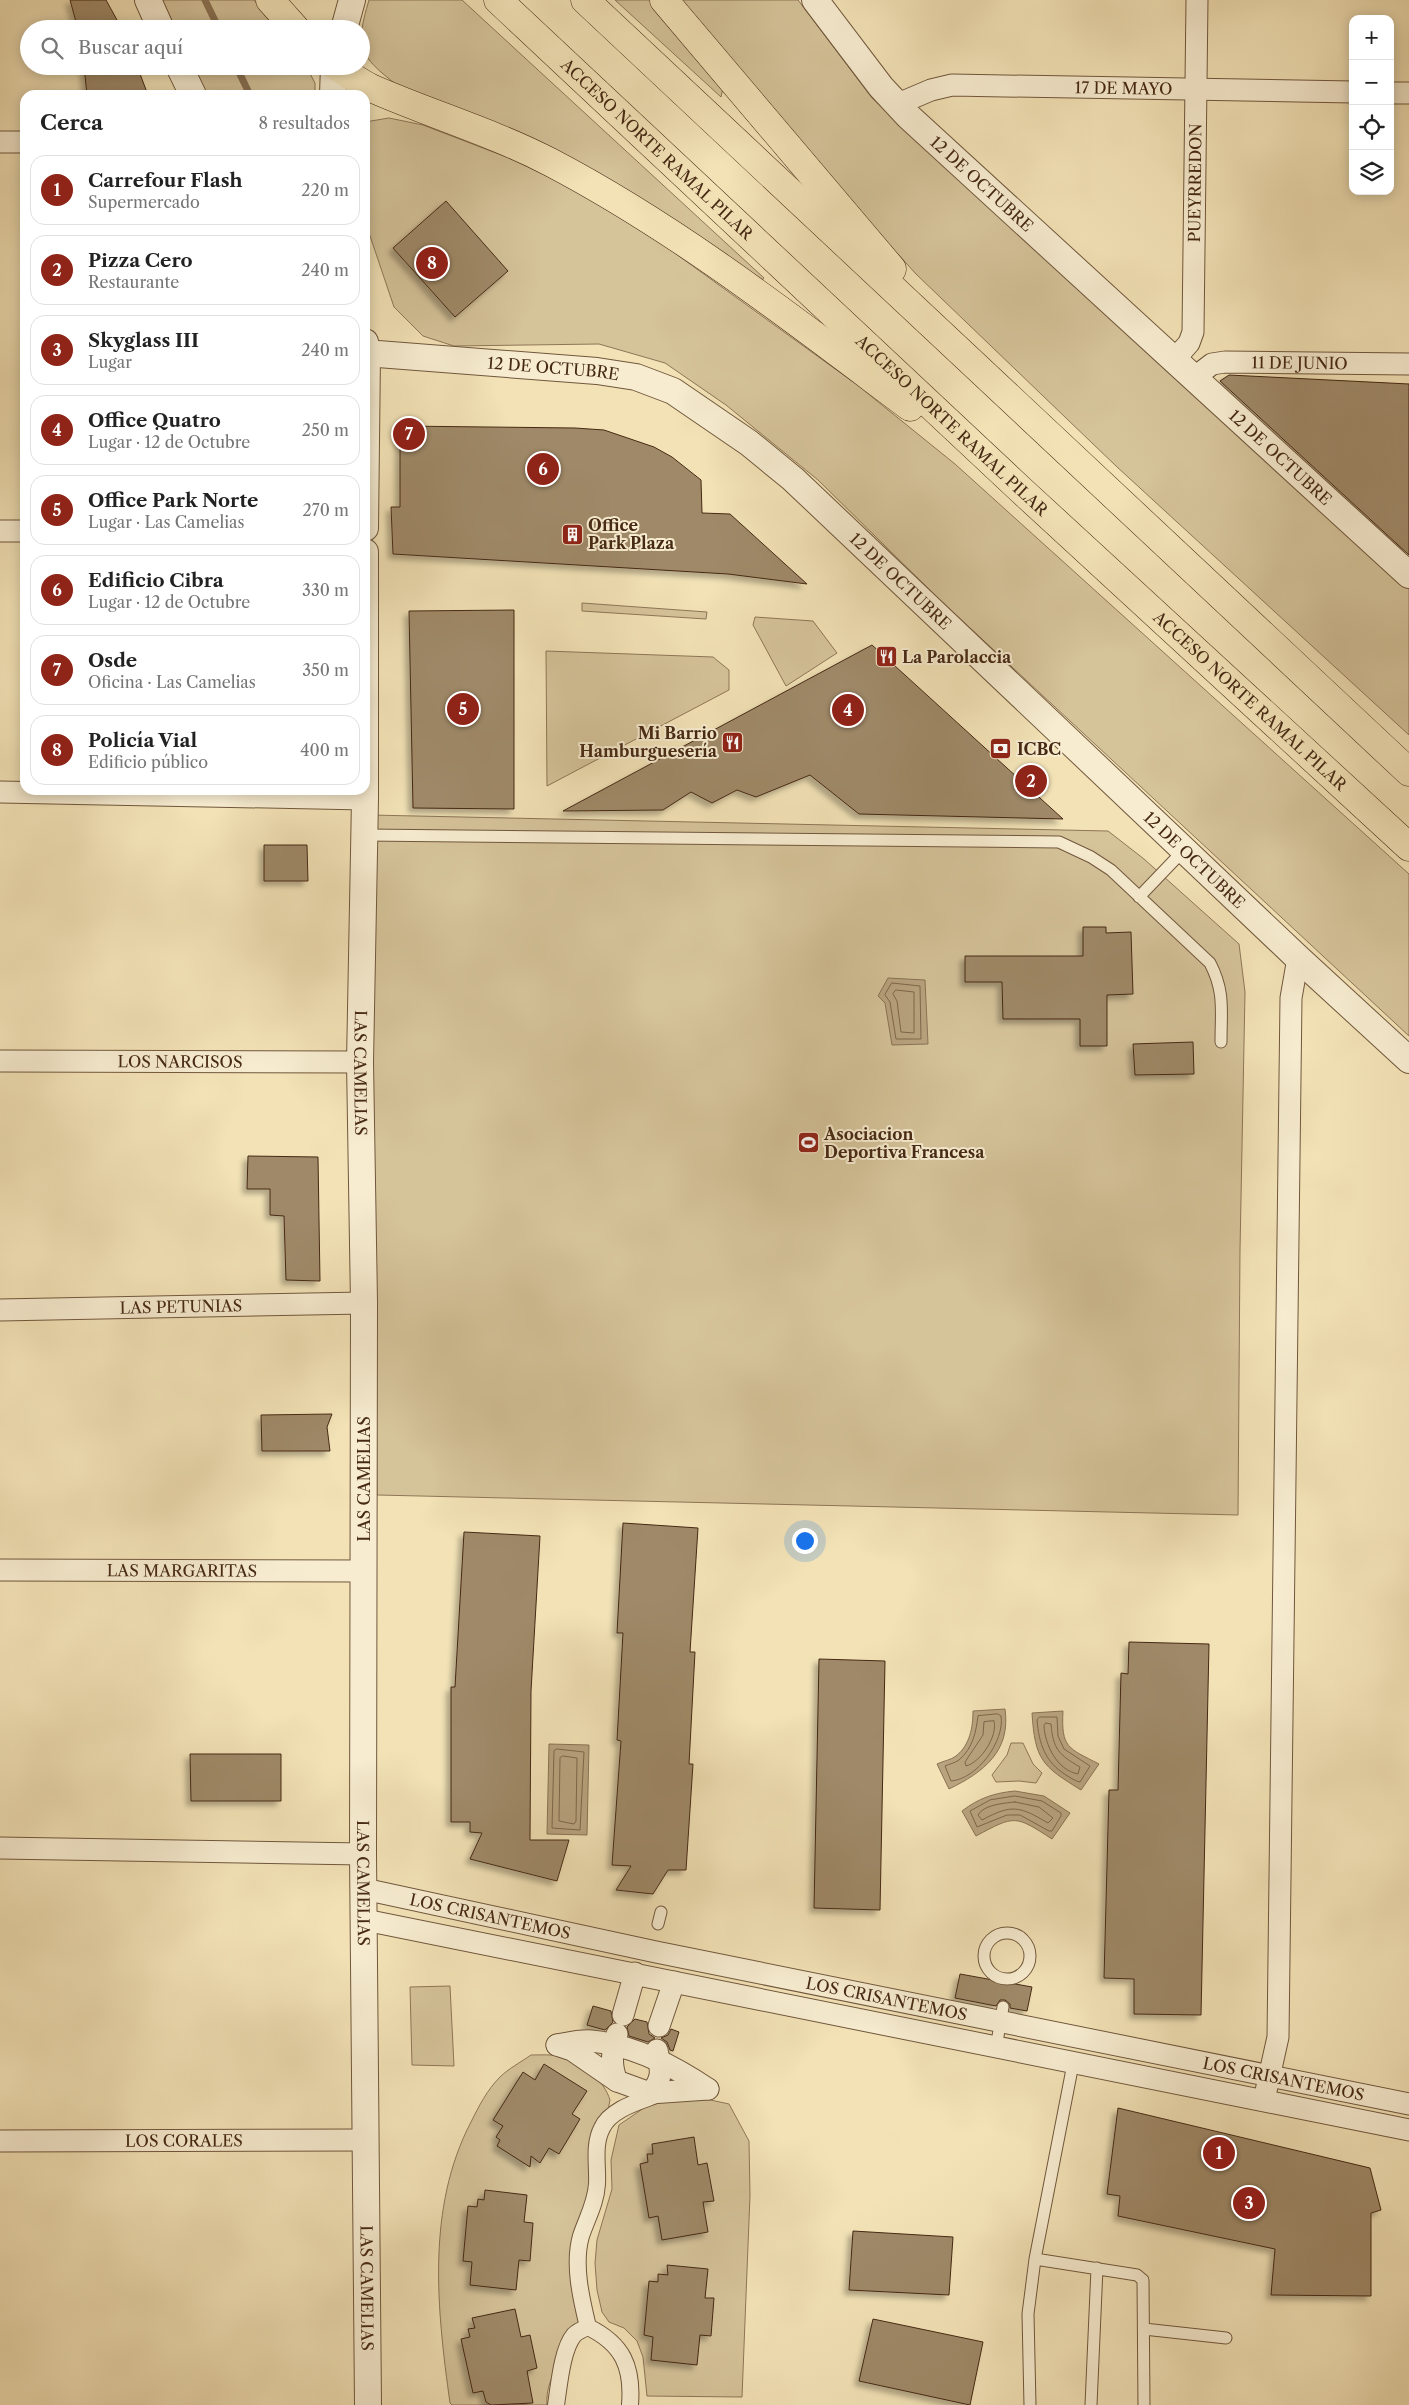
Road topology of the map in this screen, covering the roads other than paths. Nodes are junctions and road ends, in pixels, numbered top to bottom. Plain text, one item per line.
1 (148, 0) edge
2 (270, 0) edge
3 (352, 0) edge
4 (498, 0) edge
5 (585, 0) edge
6 (664, 0) edge
7 (815, 0) edge
8 (1197, 0) edge
9 (157, 20) edge
10 (288, 20) edge
11 (346, 20) edge
12 (183, 75) edge
13 (334, 75) edge
14 (350, 75) edge
15 (191, 90) edge
16 (333, 90) edge
17 (1197, 91) junction
18 (1349, 92) edge
19 (1394, 93) edge
20 (1409, 93) edge
21 (898, 104) junction
22 (0, 142) edge
23 (20, 142) edge
24 (370, 349) edge
25 (1175, 359) junction
26 (1409, 364) edge
27 (979, 372) junction
28 (1195, 377) junction
29 (1021, 490) junction
30 (0, 531) edge
31 (20, 531) edge
32 (1409, 575) edge
33 (1409, 772) edge
34 (0, 792) edge
35 (20, 792) edge
36 (182, 795) edge
37 (365, 798) joint
38 (364, 835) junction
39 (1409, 847) edge
40 (1184, 850) junction
41 (1139, 897) junction
42 (1298, 958) junction
43 (1221, 1042) dead end
44 (0, 1060) edge
45 (1409, 1060) edge
46 (360, 1062) junction
47 (364, 1303) junction
48 (0, 1310) edge
49 (0, 1570) edge
50 (364, 1571) junction
51 (0, 1848) edge
52 (363, 1854) junction
53 (364, 1889) junction
54 (660, 1912) dead end
55 (366, 1920) junction
56 (658, 1924) dead end
57 (656, 1946) junction
58 (644, 1975) junction
59 (1008, 1981) joint
60 (674, 1982) junction
61 (810, 1983) junction
62 (805, 2008) junction
63 (1001, 2014) junction
64 (618, 2032) junction
65 (658, 2044) junction
66 (996, 2048) junction
67 (1073, 2064) junction
68 (1270, 2075) junction
69 (617, 2081) junction
70 (655, 2093) junction
71 (1264, 2100) junction
72 (1409, 2104) edge
73 (1409, 2130) edge
74 (366, 2140) junction
75 (0, 2141) edge
76 (1034, 2259) junction
77 (1097, 2268) junction
78 (588, 2327) junction
79 (1144, 2329) junction
80 (1226, 2338) dead end
81 (368, 2405) edge
82 (556, 2405) edge
83 (630, 2405) edge
84 (1030, 2405) edge
85 (1091, 2405) edge
86 (1144, 2405) edge

1 - 9 street
2 - 10 highway
3 - 11 street
4 - 29 highway, ACCESO NORTE RAMAL PILAR
5 - 27 highway
6 - 27 highway
7 - 21 street, 12 DE OCTUBRE
8 - 17 street, PUEYRREDON
12 - 15 street
13 - 16 street
14 - 29 highway
17 - 18 street, 17 DE MAYO
17 - 21 street, 17 DE MAYO
17 - 25 street, PUEYRREDON
19 - 20 street
21 - 25 street, 12 DE OCTUBRE
22 - 23 street
24 - 40 street, 12 DE OCTUBRE
25 - 28 street, 12 DE OCTUBRE
26 - 28 street, 11 DE JUNIO
27 - 33 highway
28 - 32 street, 12 DE OCTUBRE
29 - 39 highway, ACCESO NORTE RAMAL PILAR
30 - 31 street
34 - 35 street
36 - 37 street
37 - 38 street, LAS CAMELIAS
38 - 41 lane
38 - 46 street, LAS CAMELIAS
40 - 41 lane
40 - 42 street, 12 DE OCTUBRE
41 - 43 lane
42 - 45 street, 12 DE OCTUBRE
42 - 68 street
44 - 46 street, LOS NARCISOS
46 - 47 street, LAS CAMELIAS
47 - 48 street, LAS PETUNIAS
47 - 50 street, LAS CAMELIAS
49 - 50 street, LAS MARGARITAS
50 - 52 street, LAS CAMELIAS
51 - 52 street
52 - 53 street, LAS CAMELIAS
53 - 55 street, LAS CAMELIAS
53 - 57 street, LOS CRISANTEMOS
54 - 56 lane
55 - 58 street, LOS CRISANTEMOS
55 - 74 street, LAS CAMELIAS
57 - 58 street
57 - 61 street, LOS CRISANTEMOS
58 - 60 street, LOS CRISANTEMOS
58 - 64 street
59 - 59 lane
60 - 62 street, LOS CRISANTEMOS
60 - 65 street
61 - 62 street
61 - 63 street, LOS CRISANTEMOS
62 - 66 street, LOS CRISANTEMOS
63 - 66 lane
63 - 68 street, LOS CRISANTEMOS
64 - 65 street
64 - 69 street
64 - 69 street
65 - 70 street
65 - 70 street
66 - 67 street, LOS CRISANTEMOS
67 - 71 street, LOS CRISANTEMOS
67 - 76 lane
68 - 71 street
68 - 72 street, LOS CRISANTEMOS
69 - 70 street
70 - 78 street
71 - 73 street, LOS CRISANTEMOS
74 - 75 street, LOS CORALES
74 - 81 street, LAS CAMELIAS
76 - 77 lane
76 - 84 lane
77 - 79 lane
77 - 85 lane
78 - 82 street
78 - 83 street
79 - 80 lane
79 - 86 lane

